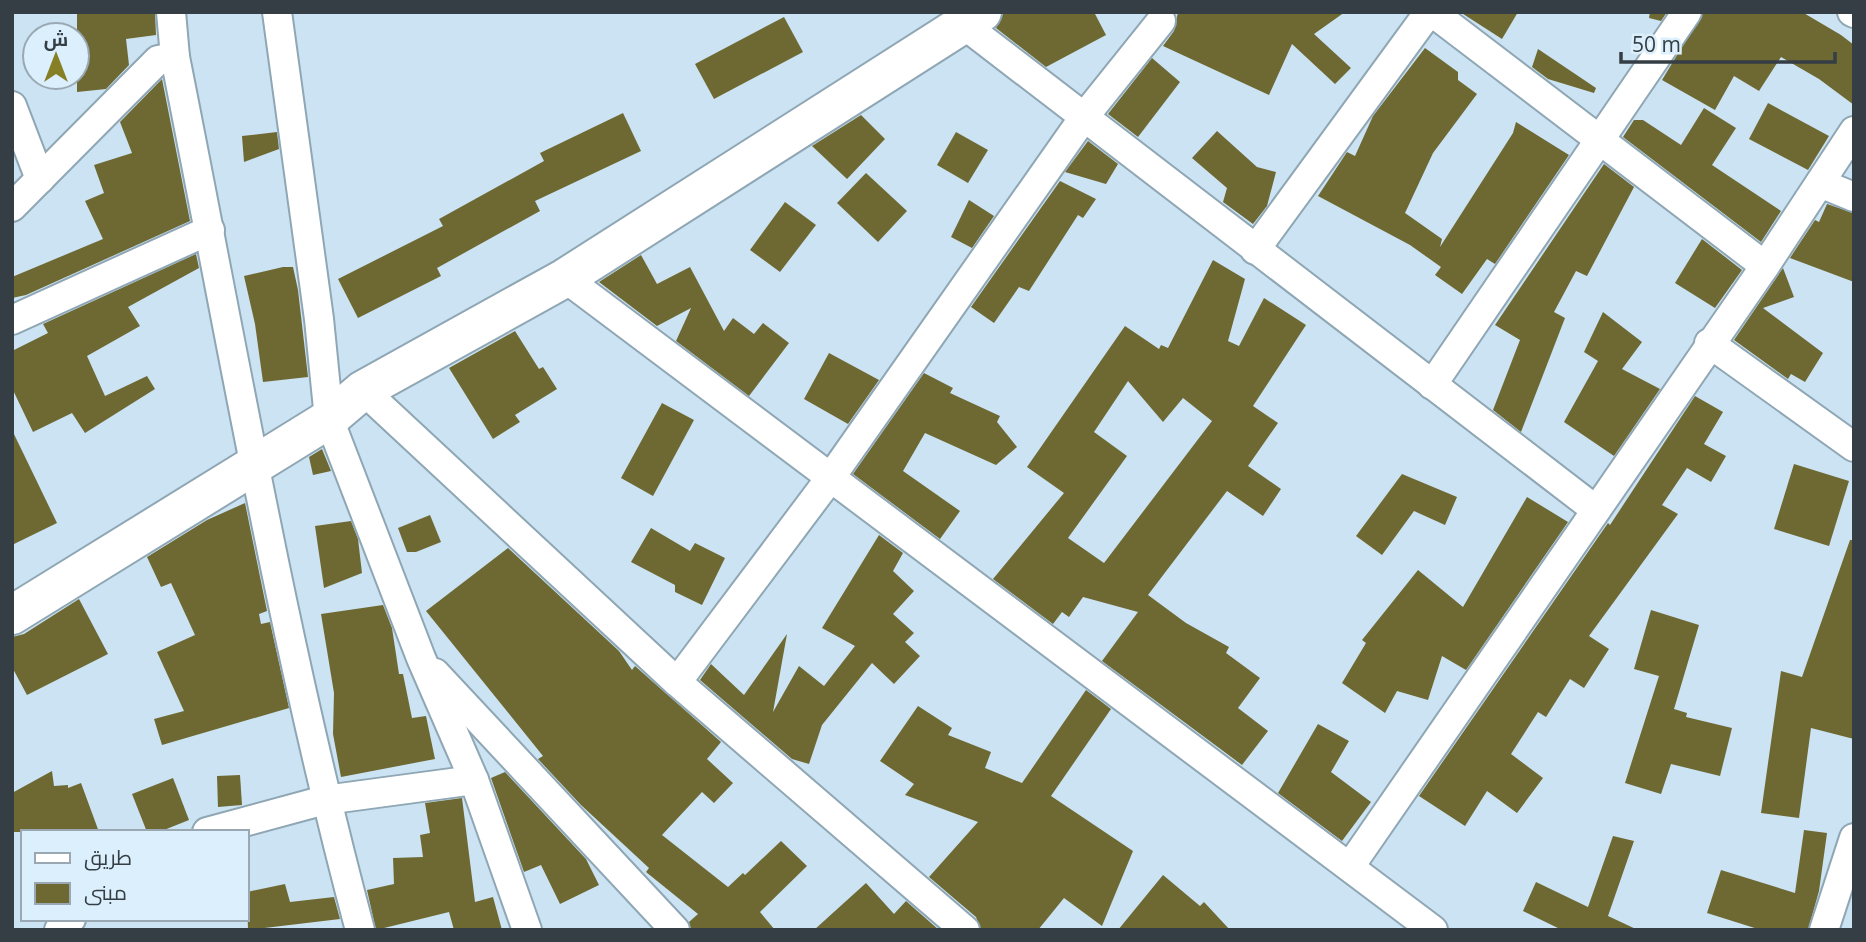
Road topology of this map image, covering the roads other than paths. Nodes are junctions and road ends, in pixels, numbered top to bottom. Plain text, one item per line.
1 (171, 12) edge
2 (277, 12) edge
3 (1431, 12) edge
4 (1687, 12) edge
5 (972, 18) edge
6 (1161, 21) dead end
7 (175, 57) junction
8 (12, 106) edge
9 (1084, 117) junction
10 (1854, 131) edge
11 (1599, 140) junction
12 (40, 179) junction
13 (1820, 183) junction
14 (1854, 197) edge
15 (12, 207) edge
16 (210, 230) junction
17 (1255, 250) junction
18 (1765, 266) junction
19 (565, 278) junction
20 (12, 320) edge
21 (1709, 343) junction
22 (1432, 385) junction
23 (363, 390) junction
24 (330, 419) junction
25 (1854, 447) edge
26 (256, 465) junction
27 (831, 477) junction
28 (1596, 510) junction
29 (12, 615) edge
30 (421, 658) junction
31 (677, 682) junction
32 (474, 780) junction
33 (325, 800) junction
34 (213, 830) edge
35 (1854, 838) edge
36 (1351, 865) junction
37 (360, 930) edge
38 (527, 930) edge
39 (675, 930) edge
40 (965, 930) edge
41 (1433, 930) edge
42 (1824, 930) edge

1 - 7 street
2 - 24 street
3 - 11 street
3 - 17 street
4 - 11 street
5 - 9 street
5 - 19 street
6 - 9 street
7 - 12 street
7 - 16 street
8 - 12 street
9 - 17 street
9 - 27 street
10 - 13 street
11 - 18 street
11 - 22 street
12 - 15 street
13 - 14 street
13 - 18 street
16 - 20 street
16 - 26 street
17 - 22 street
18 - 21 street
19 - 23 street
19 - 27 street
21 - 25 street
21 - 28 street
22 - 28 street
23 - 24 street
23 - 31 street
24 - 26 street
24 - 30 street
26 - 29 street
26 - 33 street
27 - 31 street
27 - 36 street
28 - 36 street
30 - 32 street
30 - 39 street
31 - 40 street
32 - 33 street
32 - 38 street
33 - 34 street
33 - 37 street
35 - 42 street
36 - 41 street

